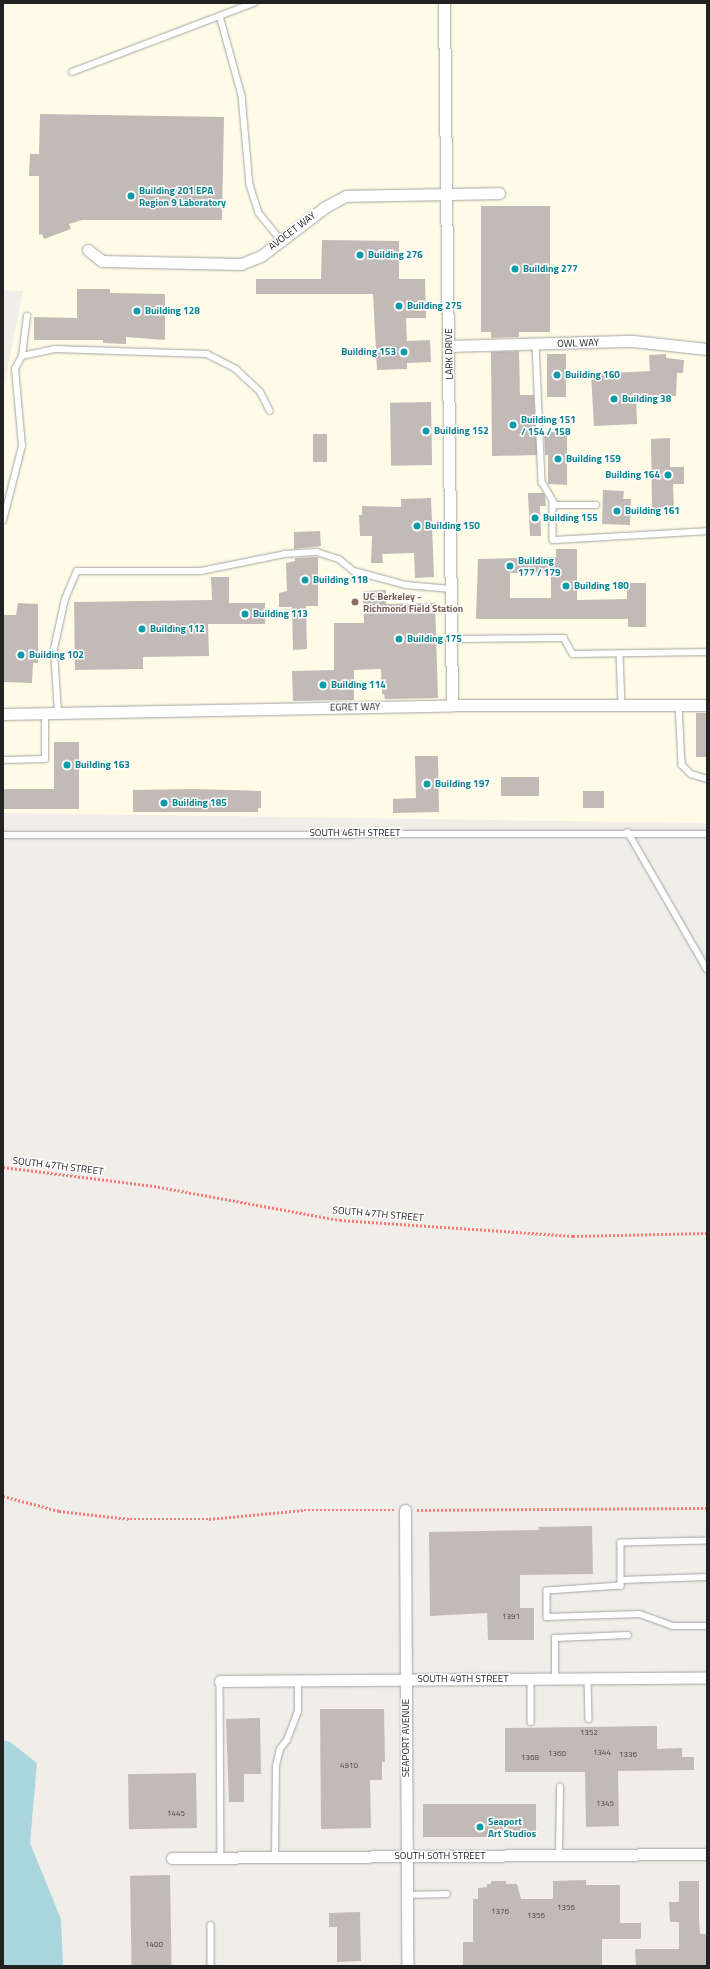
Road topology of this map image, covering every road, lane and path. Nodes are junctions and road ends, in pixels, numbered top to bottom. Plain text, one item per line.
1 (254, 3) edge
2 (444, 3) edge
3 (220, 16) junction
4 (72, 72) dead end
5 (447, 192) junction
6 (499, 193) dead end
7 (280, 239) junction
8 (88, 250) dead end
9 (27, 316) dead end
10 (536, 344) junction
11 (449, 346) junction
12 (707, 349) edge
13 (22, 356) junction
14 (270, 411) dead end
15 (553, 503) junction
16 (596, 506) dead end
17 (3, 521) edge
18 (707, 531) edge
19 (451, 589) junction
20 (452, 639) junction
21 (707, 652) edge
22 (620, 654) junction
23 (452, 705) junction
24 (622, 705) junction
25 (679, 705) junction
26 (707, 705) edge
27 (45, 713) junction
28 (58, 713) junction
29 (3, 714) edge
30 (3, 760) edge
31 (707, 779) edge
32 (628, 832) junction
33 (707, 834) edge
34 (3, 835) edge
35 (707, 969) edge
36 (3, 1167) edge
37 (707, 1233) edge
38 (3, 1496) edge
39 (707, 1508) edge
40 (405, 1510) junction
41 (707, 1541) edge
42 (707, 1577) edge
43 (621, 1580) junction
44 (707, 1626) edge
45 (628, 1635) dead end
46 (707, 1678) edge
47 (531, 1679) junction
48 (555, 1679) junction
49 (588, 1679) junction
50 (298, 1680) junction
51 (406, 1680) junction
52 (220, 1681) joint
53 (589, 1719) dead end
54 (531, 1722) dead end
55 (560, 1787) dead end
56 (707, 1854) edge
57 (559, 1855) junction
58 (407, 1856) junction
59 (221, 1857) junction
60 (275, 1857) junction
61 (172, 1858) dead end
62 (447, 1894) dead end
63 (407, 1895) junction
64 (211, 1925) dead end
65 (212, 1966) edge
66 (408, 1966) edge

1 - 3 lane
2 - 5 street, LARK DRIVE
3 - 4 lane
3 - 7 lane
5 - 6 street, AVOCET WAY
5 - 7 street, AVOCET WAY
5 - 11 street, LARK DRIVE
7 - 8 street, AVOCET WAY
9 - 13 lane
10 - 11 street, OWL WAY
10 - 12 street, OWL WAY
10 - 15 lane
11 - 19 street, LARK DRIVE
13 - 14 lane
13 - 17 lane
15 - 16 lane
15 - 18 lane
19 - 20 street, LARK DRIVE
19 - 28 lane
20 - 22 lane
20 - 23 street, LARK DRIVE
21 - 22 lane
22 - 24 lane
23 - 24 street, EGRET WAY
23 - 28 street, EGRET WAY
24 - 25 street, EGRET WAY
25 - 26 street, EGRET WAY
25 - 31 lane
27 - 28 street, EGRET WAY
27 - 29 street, EGRET WAY
27 - 30 lane
32 - 33 lane, SOUTH 46TH STREET
32 - 34 lane, SOUTH 46TH STREET
32 - 35 lane
36 - 37 path, SOUTH 47TH STREET
38 - 40 path
39 - 40 path
40 - 51 street, SEAPORT AVENUE
41 - 43 lane
42 - 43 lane
43 - 44 lane
45 - 48 lane
46 - 49 street, SOUTH 49TH STREET
47 - 48 street, SOUTH 49TH STREET
47 - 51 street, SOUTH 49TH STREET
47 - 54 lane
48 - 49 street, SOUTH 49TH STREET
49 - 53 lane
50 - 51 street, SOUTH 49TH STREET
50 - 52 street, SOUTH 49TH STREET
50 - 60 lane
51 - 58 street, SEAPORT AVENUE
52 - 59 lane
55 - 57 lane
56 - 57 street, SOUTH 50TH STREET
57 - 58 street, SOUTH 50TH STREET
58 - 60 street, SOUTH 50TH STREET
58 - 63 street, SEAPORT AVENUE
59 - 60 street, SOUTH 50TH STREET
59 - 61 street, SOUTH 50TH STREET
62 - 63 lane
63 - 66 street, SEAPORT AVENUE
64 - 65 lane

